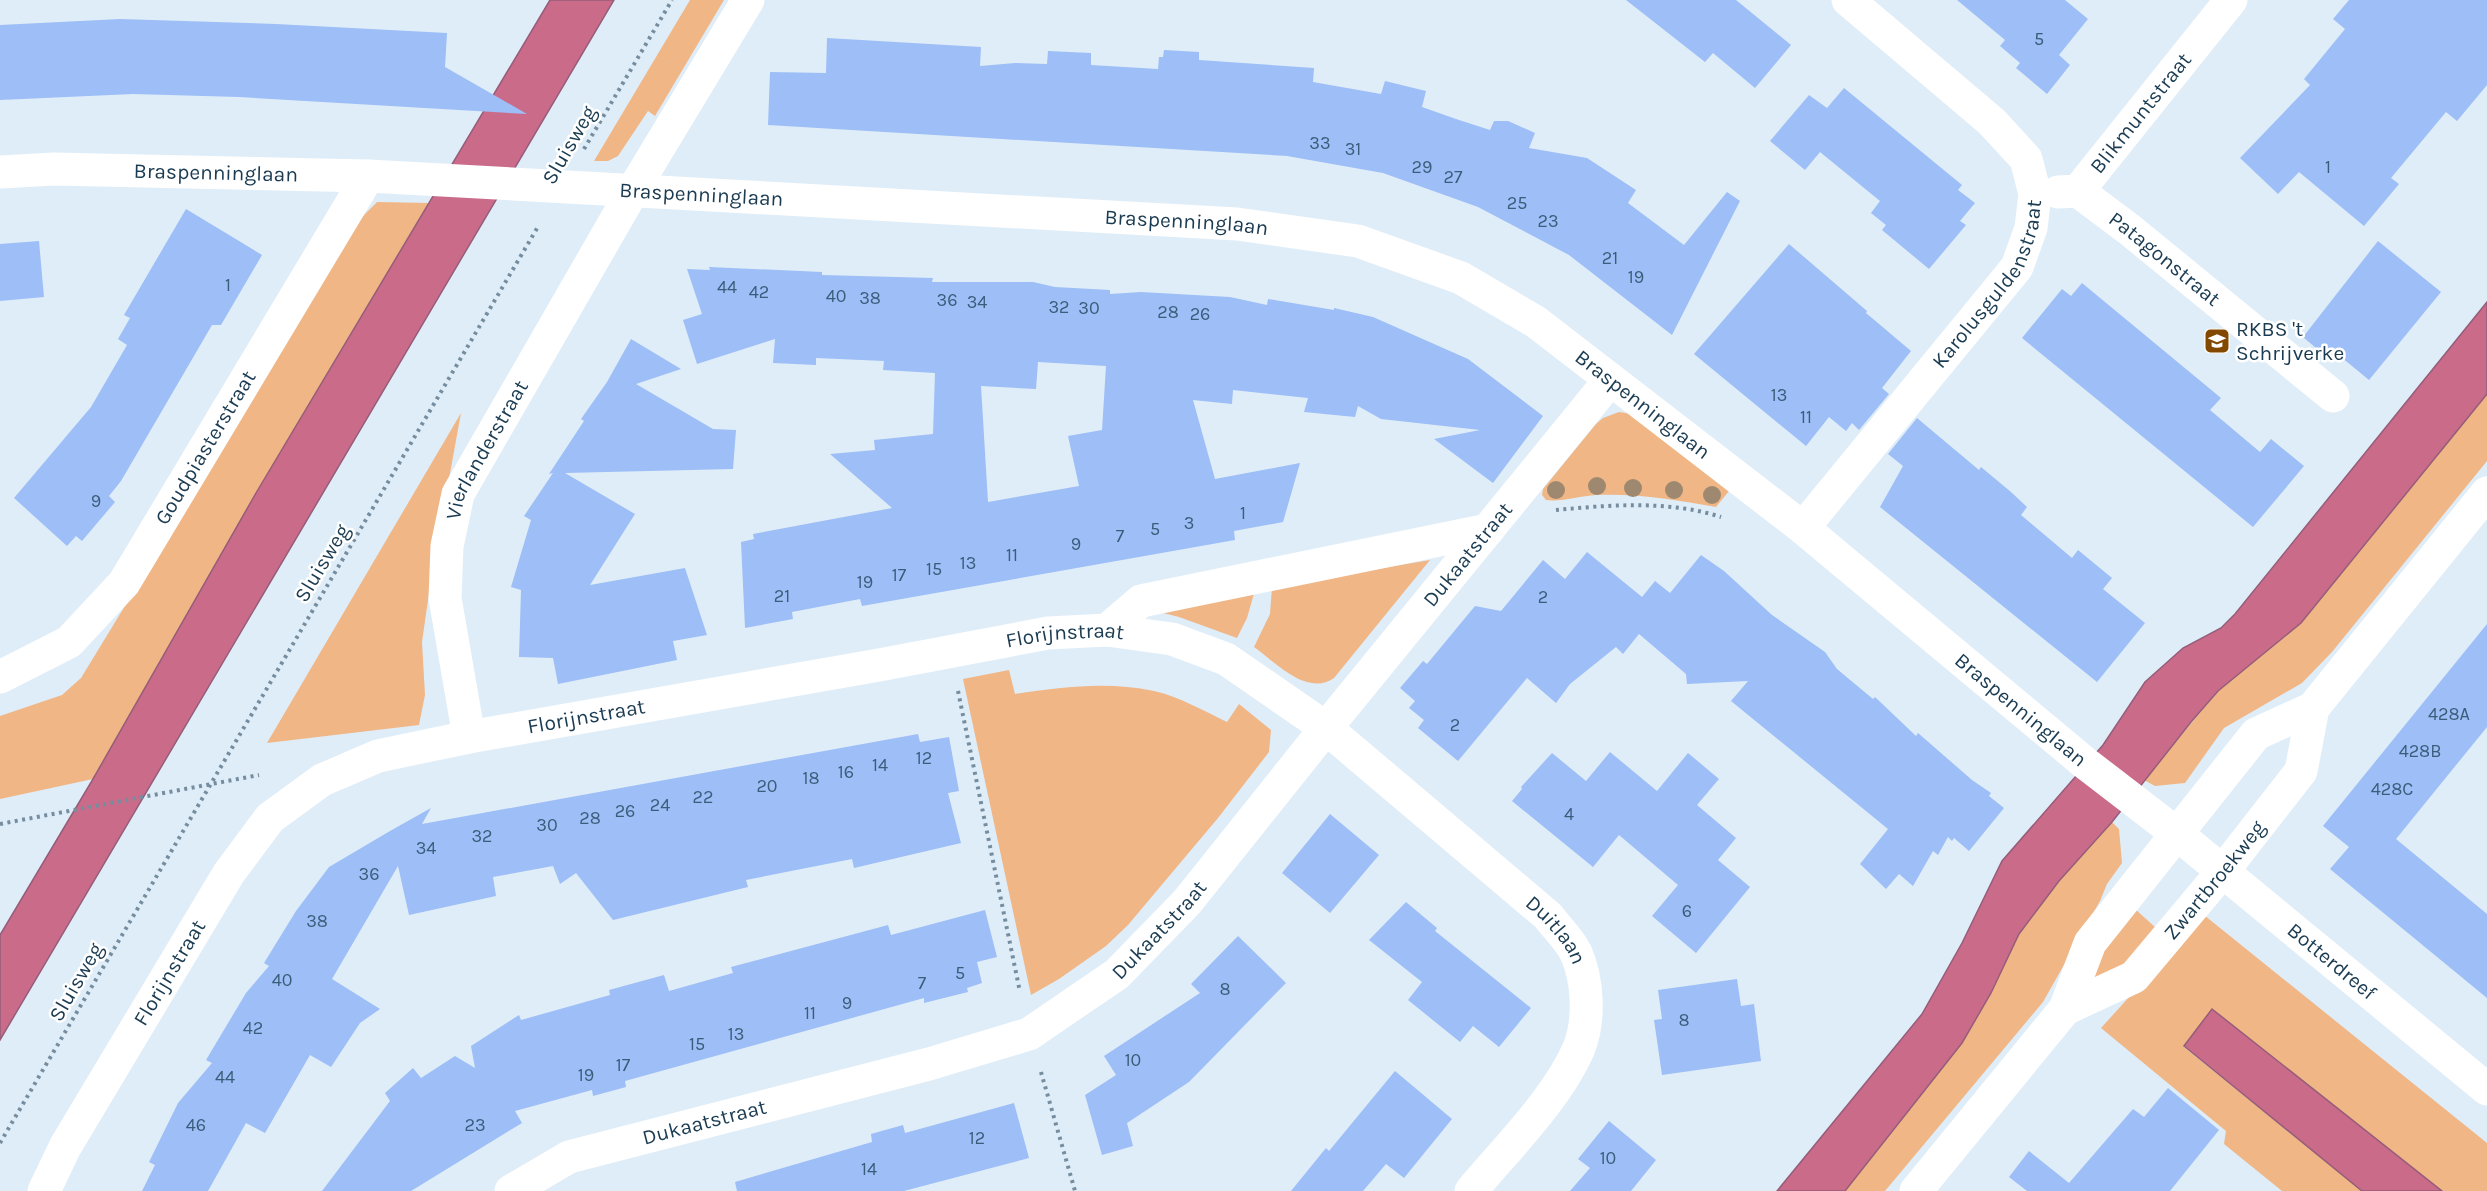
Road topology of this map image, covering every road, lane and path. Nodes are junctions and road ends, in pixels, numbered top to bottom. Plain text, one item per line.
1 (672, 0) edge
2 (748, 0) edge
3 (1848, 0) edge
4 (2230, 0) edge
5 (0, 172) edge
6 (368, 176) junction
7 (550, 186) junction
8 (2078, 191) junction
9 (632, 192) junction
10 (2035, 194) junction
11 (1610, 380) junction
12 (2333, 396) dead end
13 (2487, 493) edge
14 (1548, 510) dead end
15 (1725, 518) dead end
16 (1803, 528) junction
17 (1488, 530) junction
18 (1107, 630) junction
19 (950, 652) junction
20 (0, 677) edge
21 (2313, 708) junction
22 (1326, 728) junction
23 (469, 737) junction
24 (210, 783) junction
25 (0, 824) edge
26 (2176, 833) junction
27 (2223, 871) junction
28 (1021, 999) dead end
29 (2066, 1009) junction
30 (1041, 1071) dead end
31 (2487, 1089) edge
32 (0, 1143) edge
33 (44, 1191) edge
34 (511, 1191) edge
35 (1075, 1191) edge
36 (1471, 1191) edge
37 (1916, 1191) edge

1 - 7 path, Sluisweg
2 - 9 street
3 - 10 street, Karolusguldenstraat
4 - 8 street, Blikmuntstraat
5 - 6 street, Braspenninglaan
6 - 7 street, Braspenninglaan
6 - 20 street, Goudpiasterstraat
7 - 9 street, Braspenninglaan
7 - 24 path, Sluisweg
8 - 10 street, Blikmuntstraat
8 - 12 street, Patagonstraat
9 - 11 street, Braspenninglaan
9 - 23 street, Vierlanderstraat
10 - 16 street, Karolusguldenstraat
11 - 16 street, Braspenninglaan
11 - 17 street, Dukaatstraat
13 - 21 street, Zwartbroekweg
14 - 15 path
16 - 26 street, Braspenninglaan
17 - 18 street
17 - 22 street, Dukaatstraat
18 - 19 street, Florijnstraat
18 - 22 street, Florijnstraat
19 - 23 street, Florijnstraat
19 - 28 path
21 - 26 street, Zwartbroekweg
21 - 27 street, Zwartbroekweg
22 - 34 street, Dukaatstraat
22 - 36 street, Duitlaan
23 - 33 street, Florijnstraat
24 - 25 path
24 - 32 path, Sluisweg
26 - 27 street, Botterdreef
26 - 29 street, Zwartbroekweg
27 - 29 street, Zwartbroekweg
27 - 31 street, Botterdreef
29 - 37 street, Zwartbroekweg
30 - 35 path

